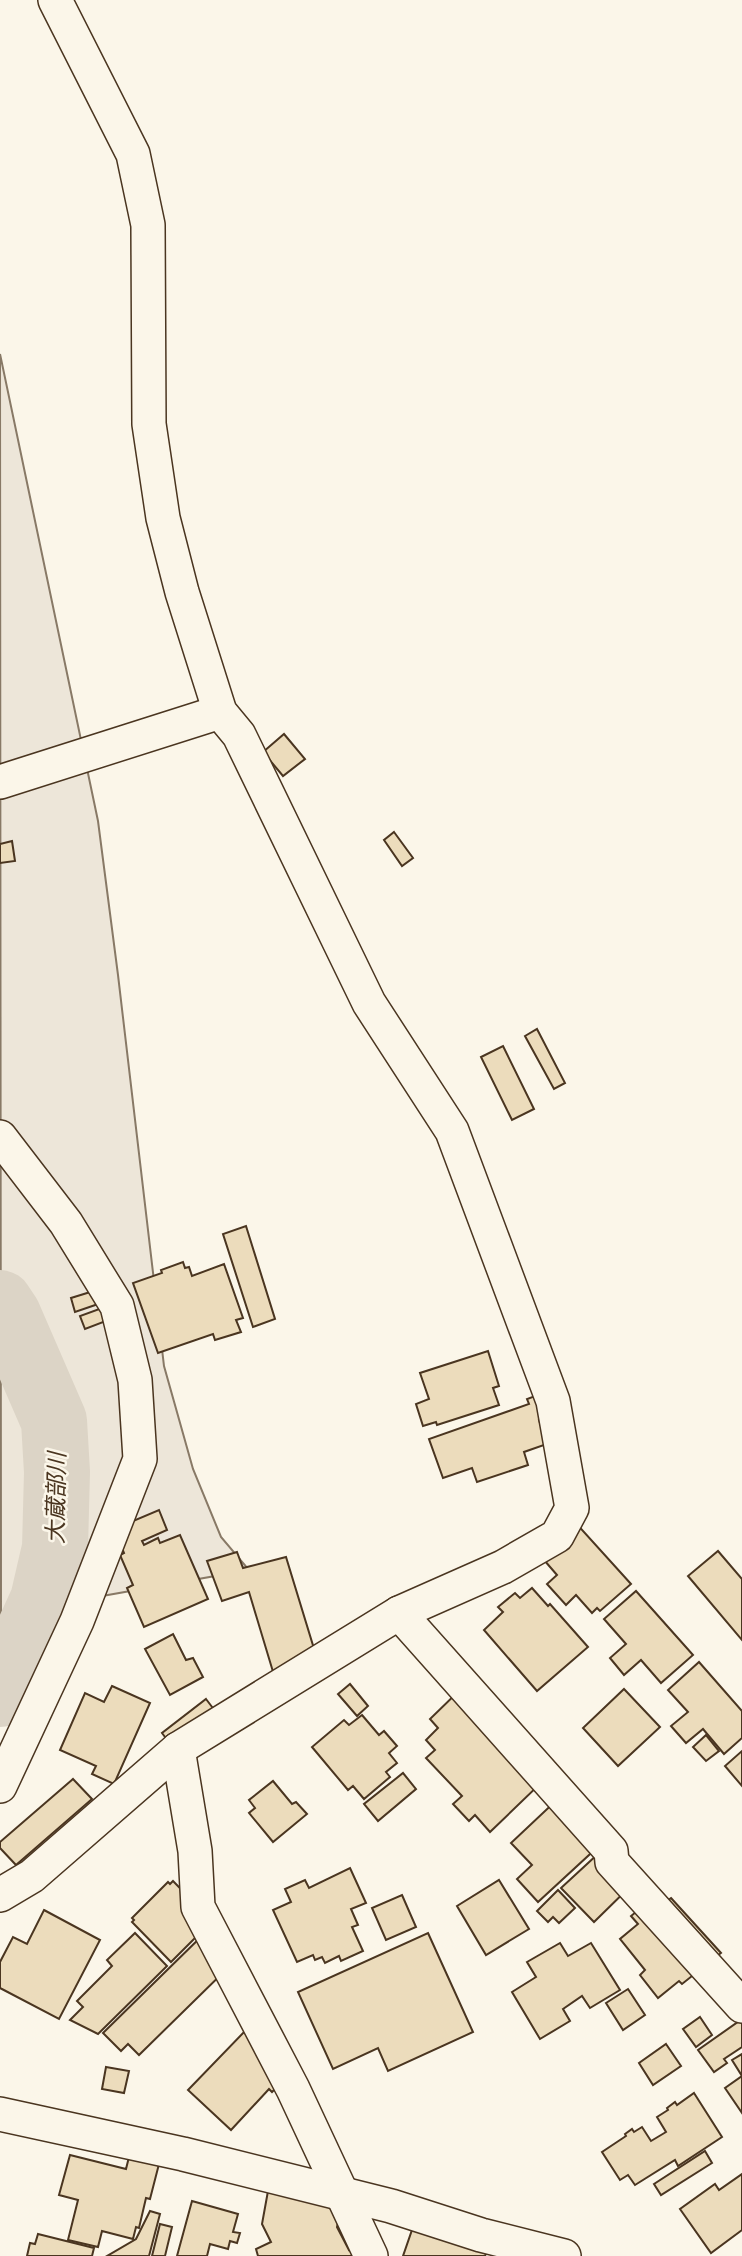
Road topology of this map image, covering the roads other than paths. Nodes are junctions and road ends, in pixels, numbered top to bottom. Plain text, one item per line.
1 (55, 0) edge
2 (220, 712) junction
3 (0, 782) edge
4 (0, 1137) edge
5 (399, 1613) junction
6 (178, 1749) junction
7 (0, 1786) edge
8 (0, 1895) edge
9 (742, 2006) edge
10 (0, 2114) edge
11 (342, 2193) junction
12 (371, 2256) edge
13 (564, 2256) edge

1 - 2 street
2 - 3 street
2 - 5 street
4 - 7 street
5 - 6 street
5 - 9 street
6 - 8 street
6 - 11 street
10 - 11 street
11 - 12 street
11 - 13 street

